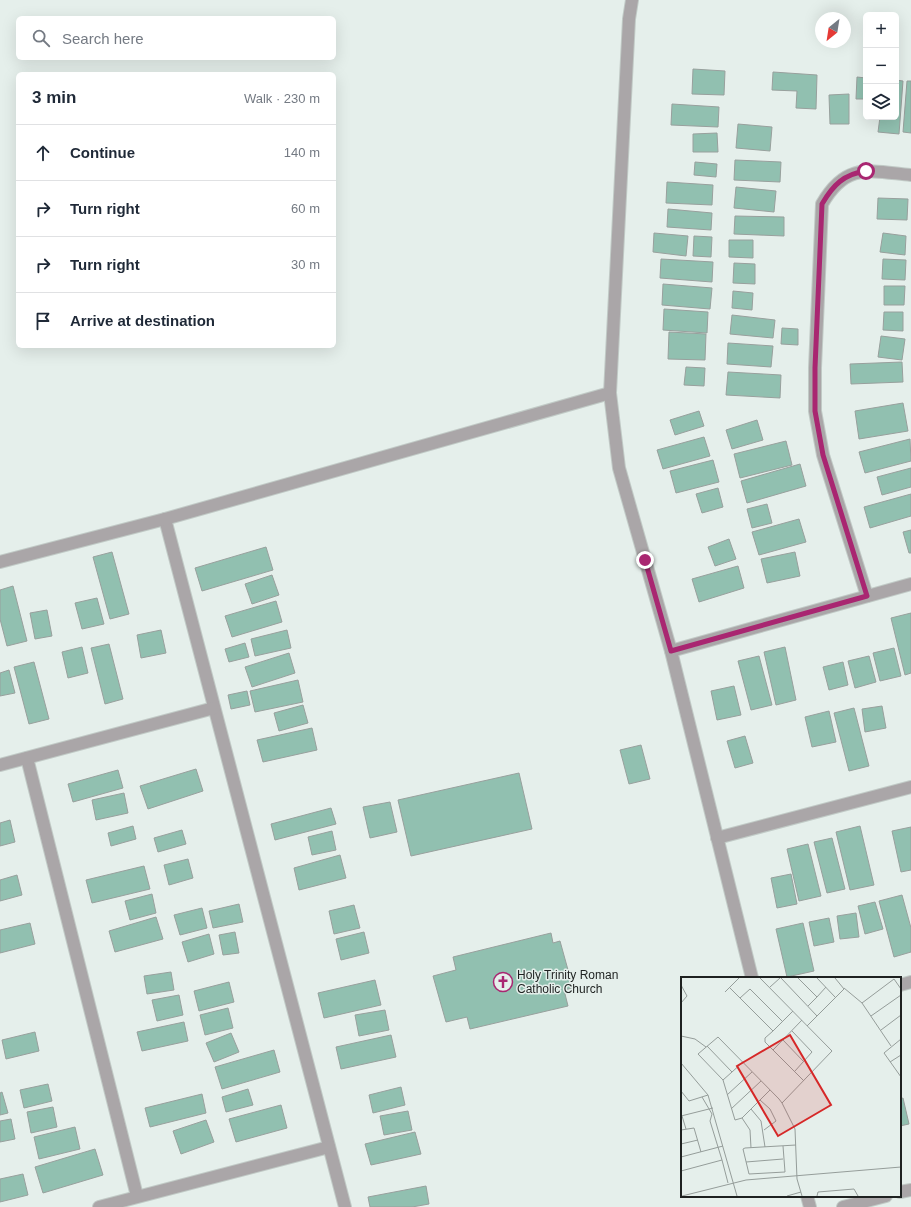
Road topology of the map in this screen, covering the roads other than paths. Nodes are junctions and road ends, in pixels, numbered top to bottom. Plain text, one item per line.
1 (632, 0) edge
2 (911, 175) edge
3 (610, 393) junction
4 (165, 519) junction
5 (0, 562) edge
6 (911, 584) edge
7 (867, 596) junction
8 (671, 651) junction
9 (214, 708) junction
10 (28, 758) junction
11 (0, 765) edge
12 (911, 787) edge
13 (717, 838) junction
14 (752, 977) edge
15 (911, 982) edge
16 (901, 985) edge
17 (329, 1147) junction
18 (911, 1190) edge
19 (901, 1192) edge
20 (136, 1196) junction
21 (807, 1197) edge
22 (882, 1197) edge
23 (99, 1207) edge
24 (345, 1207) edge
25 (810, 1207) edge
26 (843, 1207) edge

1 - 3 street
2 - 7 street
3 - 4 street
3 - 8 street
4 - 5 street
4 - 9 street
6 - 7 street
7 - 8 street
8 - 13 street
9 - 10 street
9 - 17 street
10 - 11 street
10 - 20 street
12 - 13 street
13 - 14 street
15 - 16 street
17 - 20 street
17 - 24 street
18 - 19 street
20 - 23 street
21 - 25 street
22 - 26 street

